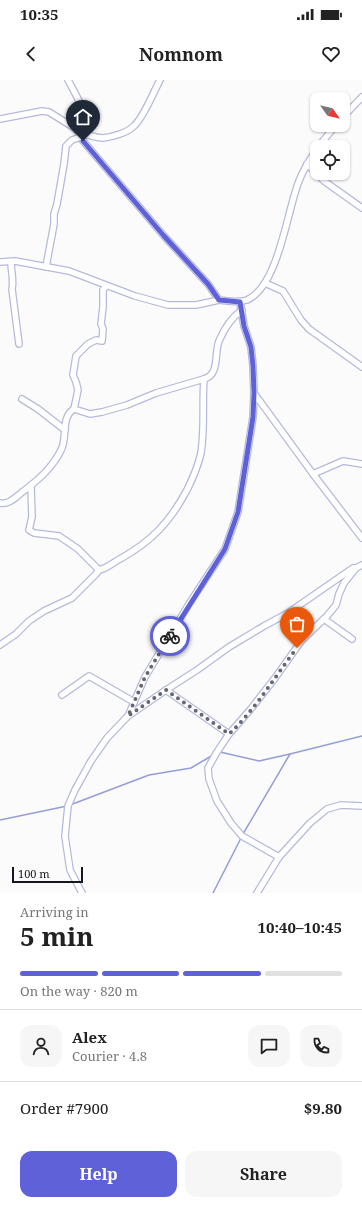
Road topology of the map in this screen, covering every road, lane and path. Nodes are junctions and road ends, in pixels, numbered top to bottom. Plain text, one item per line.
1 (68, 80) edge
2 (160, 80) edge
3 (361, 99) edge
4 (350, 110) edge
5 (0, 119) edge
6 (331, 132) edge
7 (89, 134) junction
8 (80, 135) junction
9 (324, 140) edge
10 (310, 160) edge
11 (307, 164) junction
12 (362, 208) edge
13 (0, 262) edge
14 (11, 262) junction
15 (46, 267) junction
16 (265, 283) junction
17 (106, 286) junction
18 (219, 300) junction
19 (240, 302) junction
20 (242, 310) junction
21 (19, 344) dead end
22 (362, 367) edge
23 (204, 379) junction
24 (254, 393) junction
25 (22, 399) dead end
26 (74, 409) junction
27 (65, 430) junction
28 (362, 464) edge
29 (313, 474) junction
30 (31, 486) junction
31 (0, 503) edge
32 (362, 538) edge
33 (362, 564) edge
34 (99, 570) junction
35 (324, 619) junction
36 (352, 638) dead end
37 (0, 645) edge
38 (166, 690) junction
39 (62, 695) dead end
40 (134, 702) junction
41 (128, 716) junction
42 (229, 734) junction
43 (362, 806) edge
44 (280, 857) junction
45 (82, 893) edge
46 (258, 893) edge

1 - 7 street
2 - 7 street
3 - 4 street
5 - 8 street
6 - 9 street
7 - 8 street
8 - 15 street
8 - 18 street
10 - 11 street
11 - 12 street
11 - 16 street
13 - 14 street
14 - 15 street
14 - 21 street
15 - 17 street
16 - 19 street
16 - 22 street
17 - 18 street
17 - 26 street
18 - 19 street
19 - 20 street
20 - 23 street
20 - 24 street
23 - 26 street
23 - 34 street
24 - 29 street
24 - 40 street
25 - 27 street
26 - 27 street
27 - 30 street
28 - 29 street
29 - 32 street
30 - 31 street
30 - 34 street
33 - 35 street
33 - 38 street
34 - 37 street
35 - 36 street
35 - 42 street
38 - 41 street
38 - 42 street
39 - 40 street
40 - 41 street
41 - 45 street
42 - 44 street
43 - 44 street
44 - 46 street

